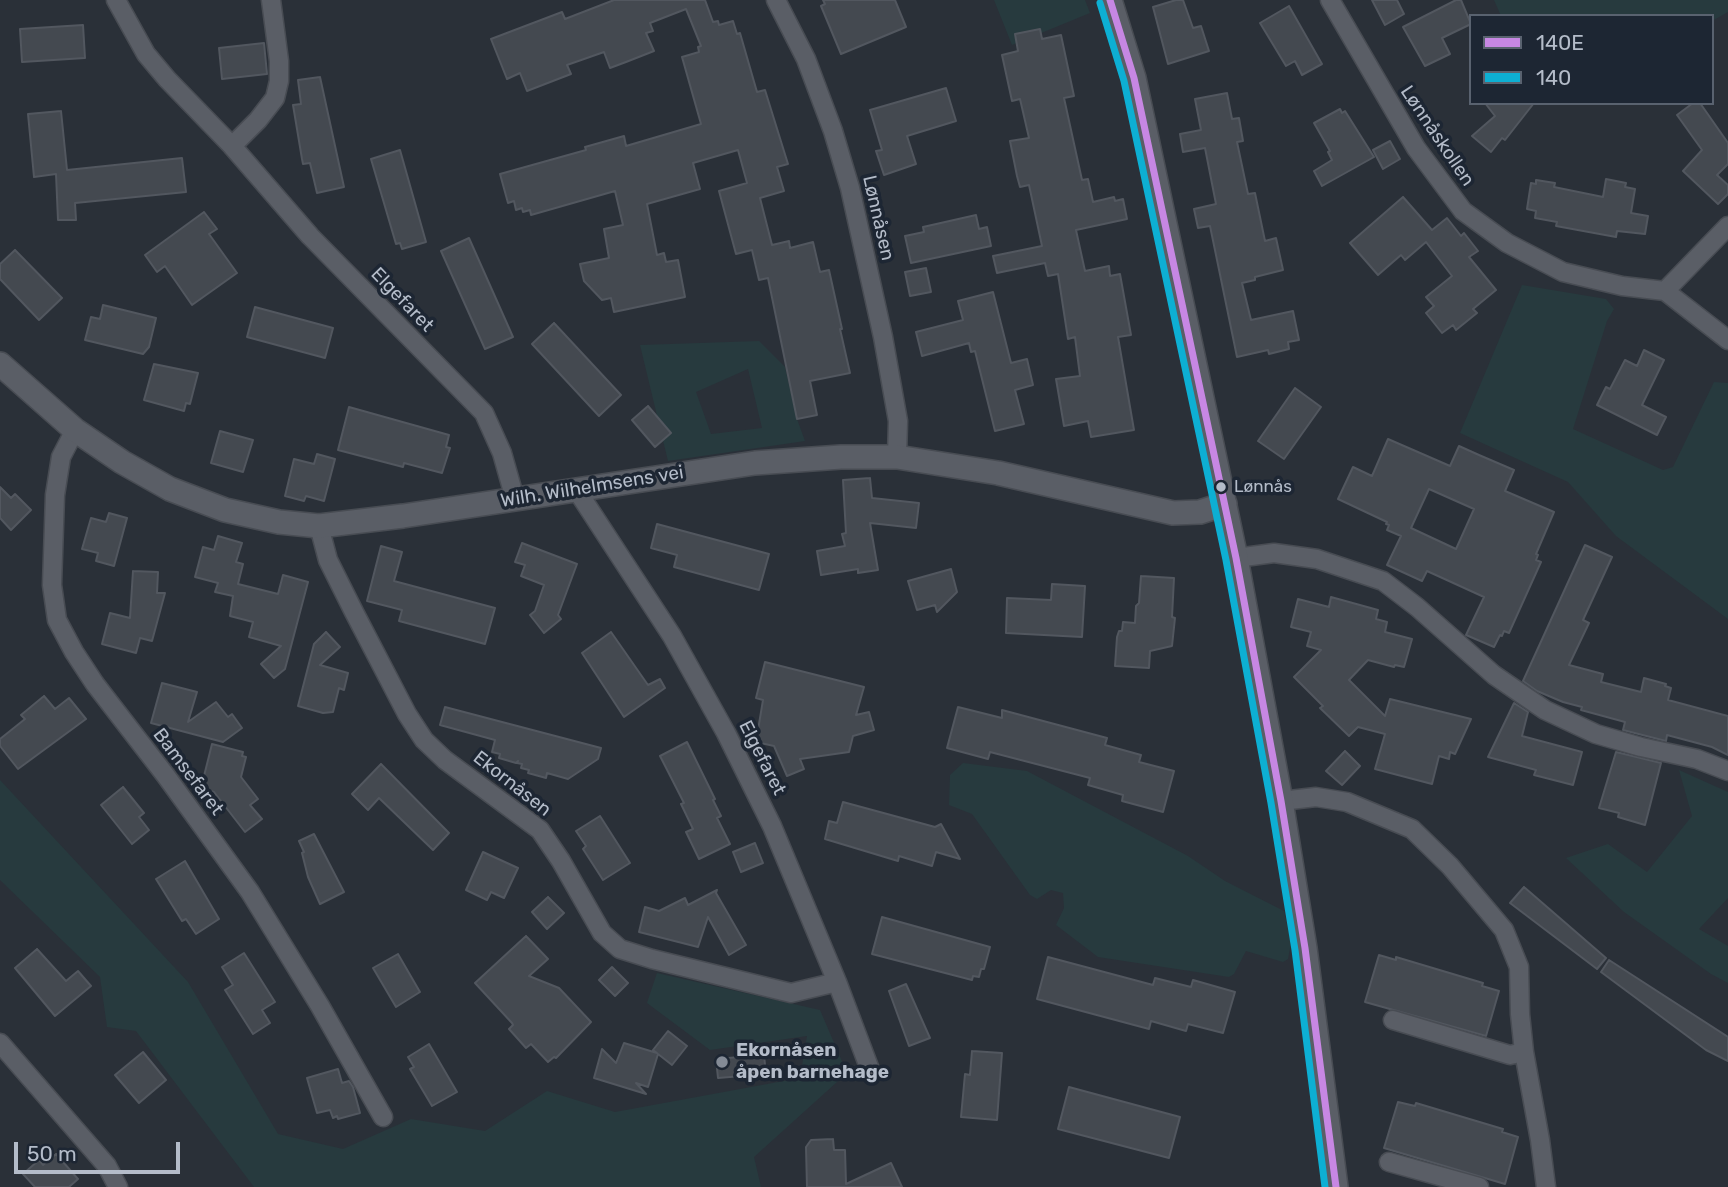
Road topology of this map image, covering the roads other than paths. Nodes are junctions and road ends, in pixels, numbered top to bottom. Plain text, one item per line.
1 (117, 0) edge
2 (271, 0) edge
3 (776, 0) edge
4 (1110, 0) edge
5 (1330, 0) edge
6 (232, 146) junction
7 (1728, 226) edge
8 (1665, 291) junction
9 (1728, 340) edge
10 (0, 364) edge
11 (75, 430) junction
12 (897, 457) junction
13 (576, 489) junction
14 (514, 499) junction
15 (1225, 504) junction
16 (319, 526) junction
17 (1236, 558) junction
18 (1728, 771) edge
19 (1281, 801) junction
20 (837, 982) junction
21 (1393, 1020) dead end
22 (0, 1043) edge
23 (1524, 1052) junction
24 (869, 1067) dead end
25 (383, 1117) dead end
26 (1389, 1162) dead end
27 (118, 1187) edge
28 (1336, 1187) edge
29 (1479, 1187) edge
30 (1546, 1187) edge

1 - 6 street, Elgefaret
2 - 6 street
3 - 12 street, Lønnåsen
4 - 15 street
5 - 8 street, Lønnåskollen
6 - 14 street, Elgefaret
7 - 8 street
8 - 9 street
10 - 11 street, Wilh. Wilhelmsens vei
11 - 16 street, Wilh. Wilhelmsens vei
11 - 25 street, Bamsefaret
12 - 13 street, Wilh. Wilhelmsens vei
12 - 15 street, Wilh. Wilhelmsens vei
13 - 14 street, Wilh. Wilhelmsens vei
13 - 20 street, Elgefaret
14 - 16 street, Wilh. Wilhelmsens vei
15 - 17 street
16 - 20 street, Ekornåsen
17 - 18 street
17 - 19 street
19 - 23 street
19 - 28 street
20 - 24 street, Elgefaret
21 - 23 street
22 - 27 street
23 - 30 street
26 - 29 street

